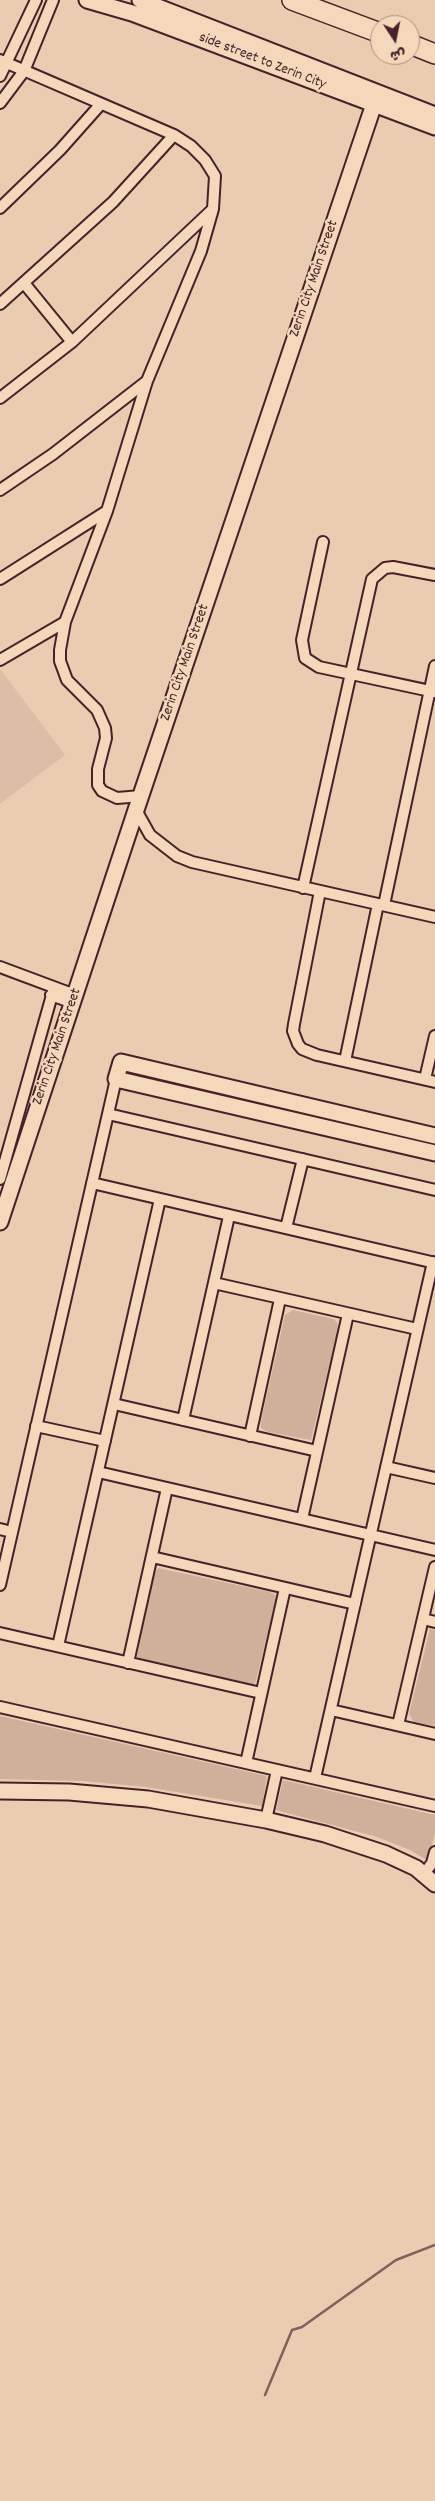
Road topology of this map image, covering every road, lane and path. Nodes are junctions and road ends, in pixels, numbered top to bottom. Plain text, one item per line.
1 (36, 0) edge
2 (53, 0) edge
3 (87, 0) edge
4 (140, 0) edge
5 (292, 0) edge
6 (370, 29) edge
7 (420, 48) edge
8 (435, 54) edge
9 (3, 62) edge
10 (24, 71) junction
11 (0, 76) edge
12 (1, 100) edge
13 (100, 104) junction
14 (374, 104) junction
15 (435, 115) edge
16 (435, 127) edge
17 (174, 135) junction
18 (0, 208) edge
19 (213, 208) junction
20 (24, 284) junction
21 (0, 304) edge
22 (72, 342) junction
23 (148, 381) junction
24 (0, 398) edge
25 (0, 490) edge
26 (107, 511) junction
27 (324, 542) dead end
28 (435, 575) edge
29 (0, 579) edge
30 (65, 622) junction
31 (0, 660) edge
32 (435, 666) edge
33 (352, 674) junction
34 (432, 691) edge
35 (138, 803) junction
36 (304, 888) junction
37 (320, 891) junction
38 (381, 905) junction
39 (435, 917) edge
40 (0, 967) edge
41 (53, 991) junction
42 (74, 999) junction
43 (435, 1036) edge
44 (345, 1061) junction
45 (116, 1079) junction
46 (430, 1081) edge
47 (108, 1114) junction
48 (430, 1135) edge
49 (428, 1152) edge
50 (303, 1160) junction
51 (0, 1179) edge
52 (92, 1183) junction
53 (435, 1190) edge
54 (160, 1199) junction
55 (229, 1216) junction
56 (0, 1222) edge
57 (286, 1228) junction
58 (434, 1262) edge
59 (214, 1283) junction
60 (280, 1299) junction
61 (348, 1314) junction
62 (417, 1330) junction
63 (114, 1404) junction
64 (182, 1420) junction
65 (36, 1426) junction
66 (250, 1436) junction
67 (105, 1441) junction
68 (317, 1451) junction
69 (386, 1467) junction
70 (98, 1472) junction
71 (435, 1478) edge
72 (167, 1488) junction
73 (302, 1519) junction
74 (0, 1529) edge
75 (12, 1532) junction
76 (370, 1535) junction
77 (435, 1550) edge
78 (152, 1556) junction
79 (435, 1567) edge
80 (0, 1585) edge
81 (286, 1588) junction
82 (354, 1604) junction
83 (423, 1619) junction
84 (435, 1622) edge
85 (0, 1633) edge
86 (58, 1646) junction
87 (128, 1663) junction
88 (261, 1693) junction
89 (0, 1707) edge
90 (331, 1710) junction
91 (398, 1725) junction
92 (435, 1734) edge
93 (246, 1763) junction
94 (277, 1770) junction
95 (315, 1778) junction
96 (0, 1791) edge
97 (435, 1806) edge
98 (266, 1820) junction
99 (435, 1852) edge
100 (431, 1880) edge

1 - 9 street
2 - 10 street
3 - 14 street, side street to Zerin City
4 - 15 street, side street to Zerin City
5 - 6 highway
7 - 8 highway
9 - 10 street
9 - 11 street
10 - 12 street
10 - 13 street
13 - 17 street
13 - 18 street
14 - 16 street, side street to Zerin City
14 - 35 street, Zerin City Main Street
17 - 19 street
17 - 20 street
19 - 22 street
19 - 23 street
20 - 21 street
20 - 22 street
22 - 24 street
23 - 25 street
23 - 26 street
26 - 29 street
26 - 30 street
27 - 33 street
28 - 33 street
30 - 31 street
30 - 35 street
32 - 34 street
33 - 34 street
33 - 36 street
34 - 38 street
35 - 36 street
35 - 42 street, Zerin City Main Street
36 - 37 street
37 - 38 street
37 - 44 street
38 - 39 street
38 - 44 street
40 - 41 street
41 - 42 street
41 - 51 street
42 - 56 street, Zerin City Main Street
43 - 46 street
44 - 46 street
45 - 47 street
45 - 48 street
45 - 49 street
47 - 50 street
47 - 52 street
48 - 49 street
50 - 53 street
50 - 57 street
52 - 54 street
52 - 65 street
54 - 55 street
54 - 63 street
55 - 57 street
55 - 59 street
57 - 58 street
58 - 62 street
59 - 60 street
59 - 64 street
60 - 61 street
60 - 66 street
61 - 62 street
61 - 68 street
62 - 69 street
63 - 64 street
63 - 67 street
64 - 66 street
65 - 67 street
65 - 75 street
66 - 68 street
67 - 70 street
68 - 73 street
69 - 71 street
69 - 76 street
70 - 72 street
70 - 86 street
72 - 73 street
72 - 78 street
73 - 76 street
74 - 75 street
75 - 80 street
76 - 77 street
76 - 82 street
78 - 81 street
78 - 87 street
79 - 83 street
81 - 82 street
81 - 88 street
82 - 90 street
83 - 84 street
83 - 91 street
85 - 86 street
86 - 87 street
87 - 88 street
88 - 93 street
89 - 93 street
90 - 91 street
90 - 95 street
91 - 92 street
93 - 94 street
94 - 95 street
94 - 98 street
95 - 97 street
96 - 98 street
98 - 100 street
99 - 100 street

